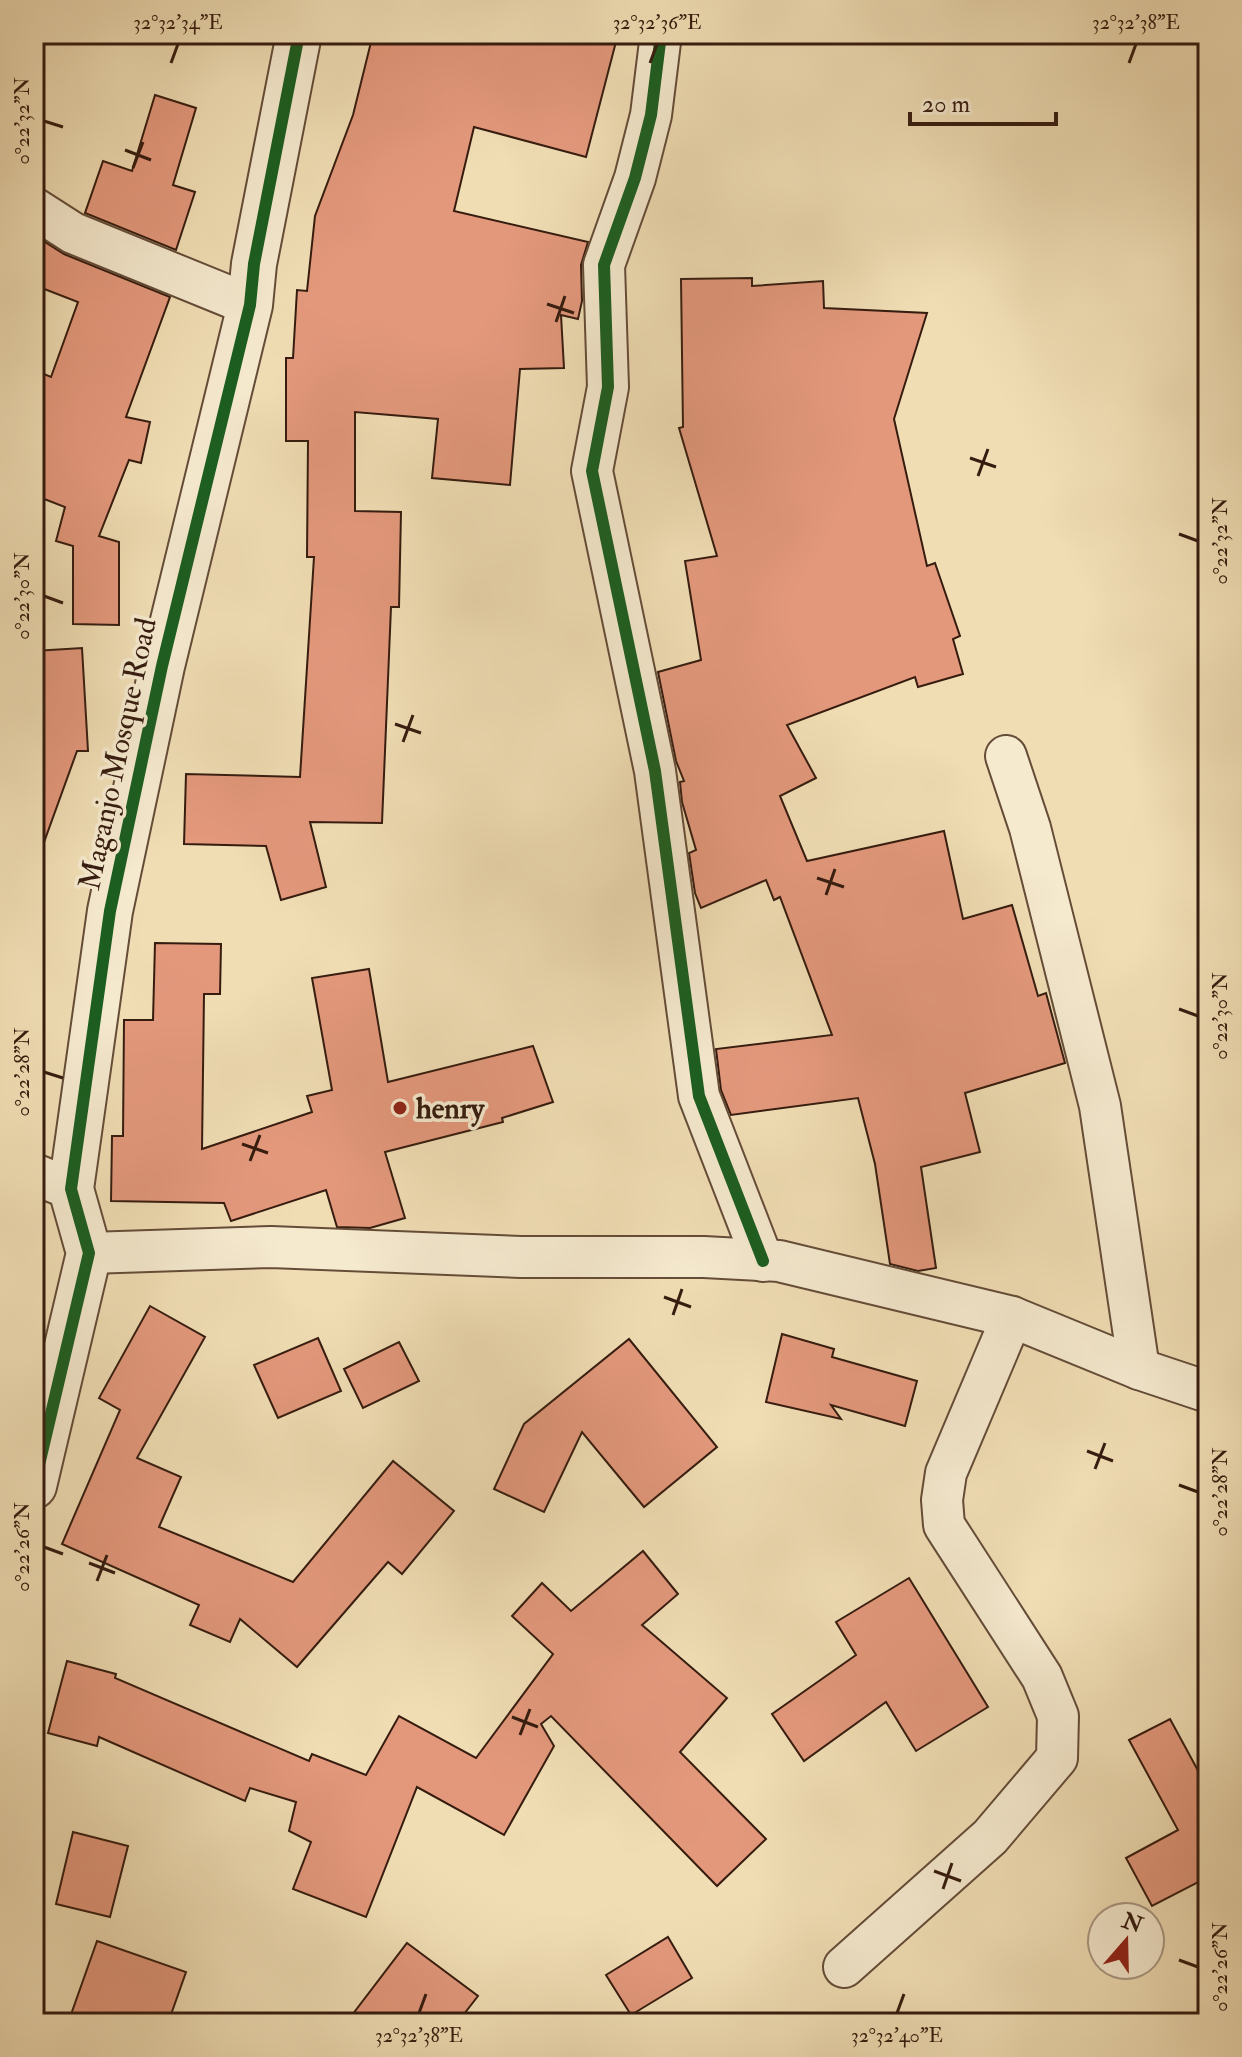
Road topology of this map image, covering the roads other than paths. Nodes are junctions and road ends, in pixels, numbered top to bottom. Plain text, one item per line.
1 (299, 34) edge
2 (661, 34) edge
3 (34, 208) edge
4 (250, 305) junction
5 (1006, 756) dead end
6 (52, 1182) edge
7 (89, 1253) junction
8 (763, 1261) junction
9 (1012, 1317) junction
10 (1139, 1369) junction
11 (1208, 1392) edge
12 (34, 1486) edge
13 (844, 1967) dead end

1 - 4 street, Maganjo Mosque Road
2 - 8 street
3 - 4 street
4 - 6 street, Maganjo Mosque Road
5 - 10 street
6 - 7 street, Maganjo Mosque Road
7 - 8 street
7 - 12 street, Maganjo Mosque Road
8 - 9 street
9 - 10 street
9 - 13 street
10 - 11 street

